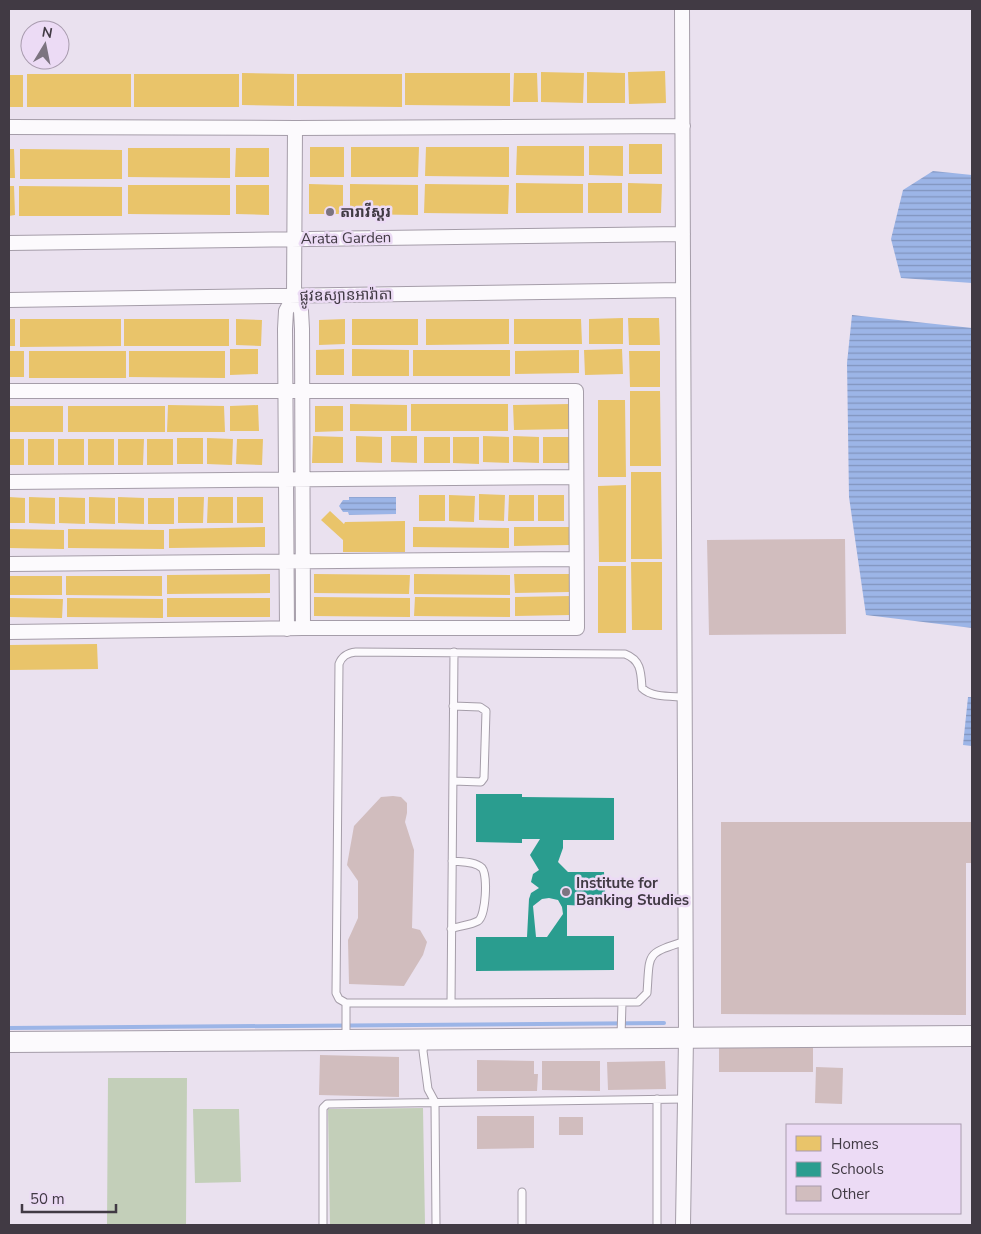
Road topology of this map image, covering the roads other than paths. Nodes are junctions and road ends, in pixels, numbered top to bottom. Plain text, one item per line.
1 (682, 9) edge
2 (683, 126) junction
3 (9, 127) edge
4 (295, 128) junction
5 (683, 234) junction
6 (294, 239) junction
7 (9, 243) edge
8 (683, 290) junction
9 (294, 296) junction
10 (9, 300) edge
11 (9, 391) edge
12 (285, 391) junction
13 (302, 391) junction
14 (576, 477) junction
15 (302, 478) junction
16 (286, 479) junction
17 (9, 482) edge
18 (576, 559) junction
19 (286, 561) junction
20 (304, 561) junction
21 (9, 564) edge
22 (303, 628) junction
23 (287, 629) junction
24 (9, 632) edge
25 (454, 652) junction
26 (685, 697) junction
27 (454, 706) junction
28 (453, 781) junction
29 (452, 860) junction
30 (451, 929) junction
31 (686, 942) junction
32 (346, 1003) junction
33 (451, 1003) junction
34 (622, 1003) junction
35 (622, 1035) junction
36 (972, 1036) edge
37 (346, 1037) junction
38 (686, 1038) junction
39 (425, 1040) junction
40 (9, 1042) edge
41 (657, 1099) junction
42 (685, 1099) junction
43 (435, 1102) junction
44 (522, 1192) dead end
45 (323, 1225) edge
46 (436, 1225) edge
47 (522, 1225) edge
48 (657, 1225) edge
49 (683, 1225) edge

1 - 2 street
2 - 4 street
2 - 5 street
3 - 4 street
4 - 6 street
5 - 6 street, Arata Garden
5 - 8 street
6 - 7 street, Arata Garden
6 - 9 street
8 - 9 street, ផ្លូវឧស្យានអារ៉ាតា
8 - 26 street
9 - 10 street, ផ្លូវឧស្យានអារ៉ាតា
9 - 12 street
9 - 13 street
11 - 12 street
12 - 13 street
12 - 16 street
13 - 14 street
13 - 15 street
14 - 15 street
14 - 18 street
15 - 16 street
15 - 20 street
16 - 17 street
16 - 19 street
18 - 20 street
18 - 22 street
19 - 20 street
19 - 21 street
19 - 23 street
20 - 22 street
22 - 23 street
23 - 24 street
25 - 26 lane
25 - 27 lane
25 - 32 lane
26 - 31 street
27 - 28 lane
27 - 28 lane
28 - 29 lane
29 - 30 lane
29 - 30 lane
30 - 33 lane
31 - 34 lane
31 - 38 street
32 - 33 lane
32 - 37 lane
33 - 34 lane
34 - 35 lane
35 - 38 street
35 - 39 street
36 - 38 street
37 - 39 street
37 - 40 street
38 - 42 street
39 - 43 lane
41 - 42 lane
41 - 43 lane
41 - 48 lane
42 - 49 street
43 - 45 lane
43 - 46 lane
44 - 47 lane

